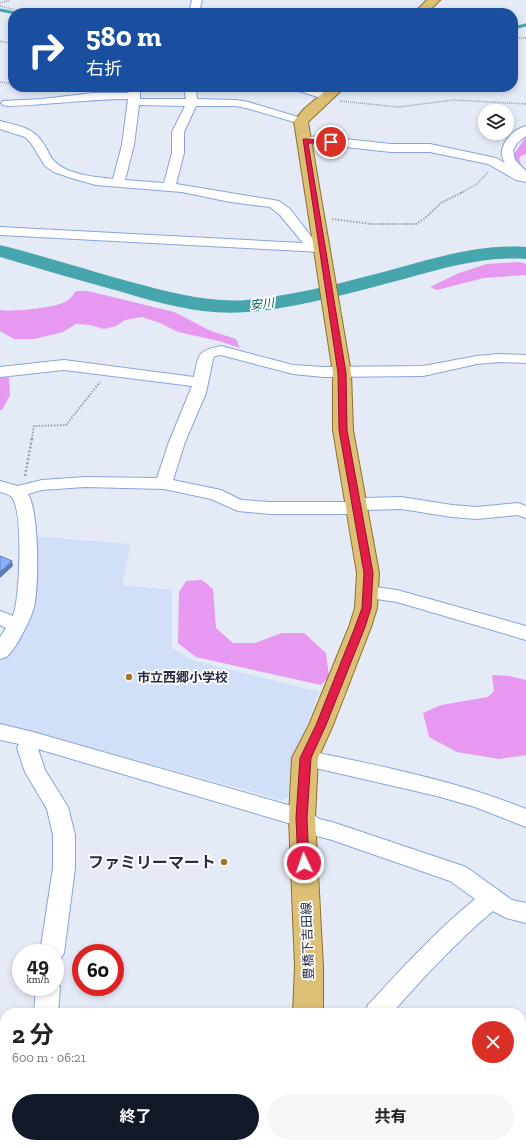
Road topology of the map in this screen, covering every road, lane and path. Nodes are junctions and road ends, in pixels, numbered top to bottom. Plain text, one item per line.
1 (10, 0) edge
2 (434, 0) edge
3 (0, 2) edge
4 (425, 8) edge
5 (11, 92) edge
6 (191, 92) edge
7 (332, 92) edge
8 (134, 95) edge
9 (7, 103) junction
10 (192, 103) junction
11 (526, 104) edge
12 (0, 118) edge
13 (301, 121) junction
14 (0, 125) edge
15 (526, 130) edge
16 (305, 141) junction
17 (495, 162) junction
18 (526, 178) edge
19 (118, 182) junction
20 (170, 187) junction
21 (318, 219) junction
22 (0, 230) edge
23 (317, 247) junction
24 (526, 359) edge
25 (107, 371) junction
26 (0, 372) edge
27 (342, 373) junction
28 (200, 382) junction
29 (164, 484) junction
30 (13, 489) edge
31 (356, 507) junction
32 (526, 512) edge
33 (368, 592) junction
34 (0, 618) edge
35 (18, 625) junction
36 (526, 633) edge
37 (0, 652) edge
38 (0, 732) edge
39 (33, 740) junction
40 (305, 758) junction
41 (302, 818) junction
42 (526, 818) edge
43 (492, 898) junction
44 (526, 913) edge
45 (53, 944) edge
46 (47, 996) edge
47 (46, 1008) edge
48 (308, 1008) edge
49 (381, 1008) edge

1 - 3 path
2 - 4 main road
5 - 9 street
6 - 10 street
7 - 11 path
7 - 13 main road
8 - 9 street
8 - 10 street
8 - 19 street
9 - 12 street
10 - 13 street
10 - 20 street
13 - 16 main road, 豊橋下吉田線
14 - 19 street
15 - 18 street
16 - 17 street
16 - 21 main road, 豊橋下吉田線
17 - 18 street
17 - 21 path
19 - 20 street
20 - 23 street
21 - 23 main road, 豊橋下吉田線
22 - 23 street
23 - 27 main road, 豊橋下吉田線
24 - 27 street
25 - 26 street
25 - 28 street
25 - 30 path
27 - 28 street
27 - 31 main road, 豊橋下吉田線
28 - 29 street
29 - 30 street
29 - 31 street
30 - 35 street
31 - 32 street
31 - 33 main road, 豊橋下吉田線
33 - 36 street
33 - 40 main road, 豊橋下吉田線
34 - 35 street
35 - 37 street
38 - 39 street
39 - 41 street
39 - 45 street
40 - 41 main road, 豊橋下吉田線
40 - 42 street
41 - 43 street
41 - 48 main road, 豊橋下吉田線
43 - 44 street
43 - 49 street
46 - 47 street

